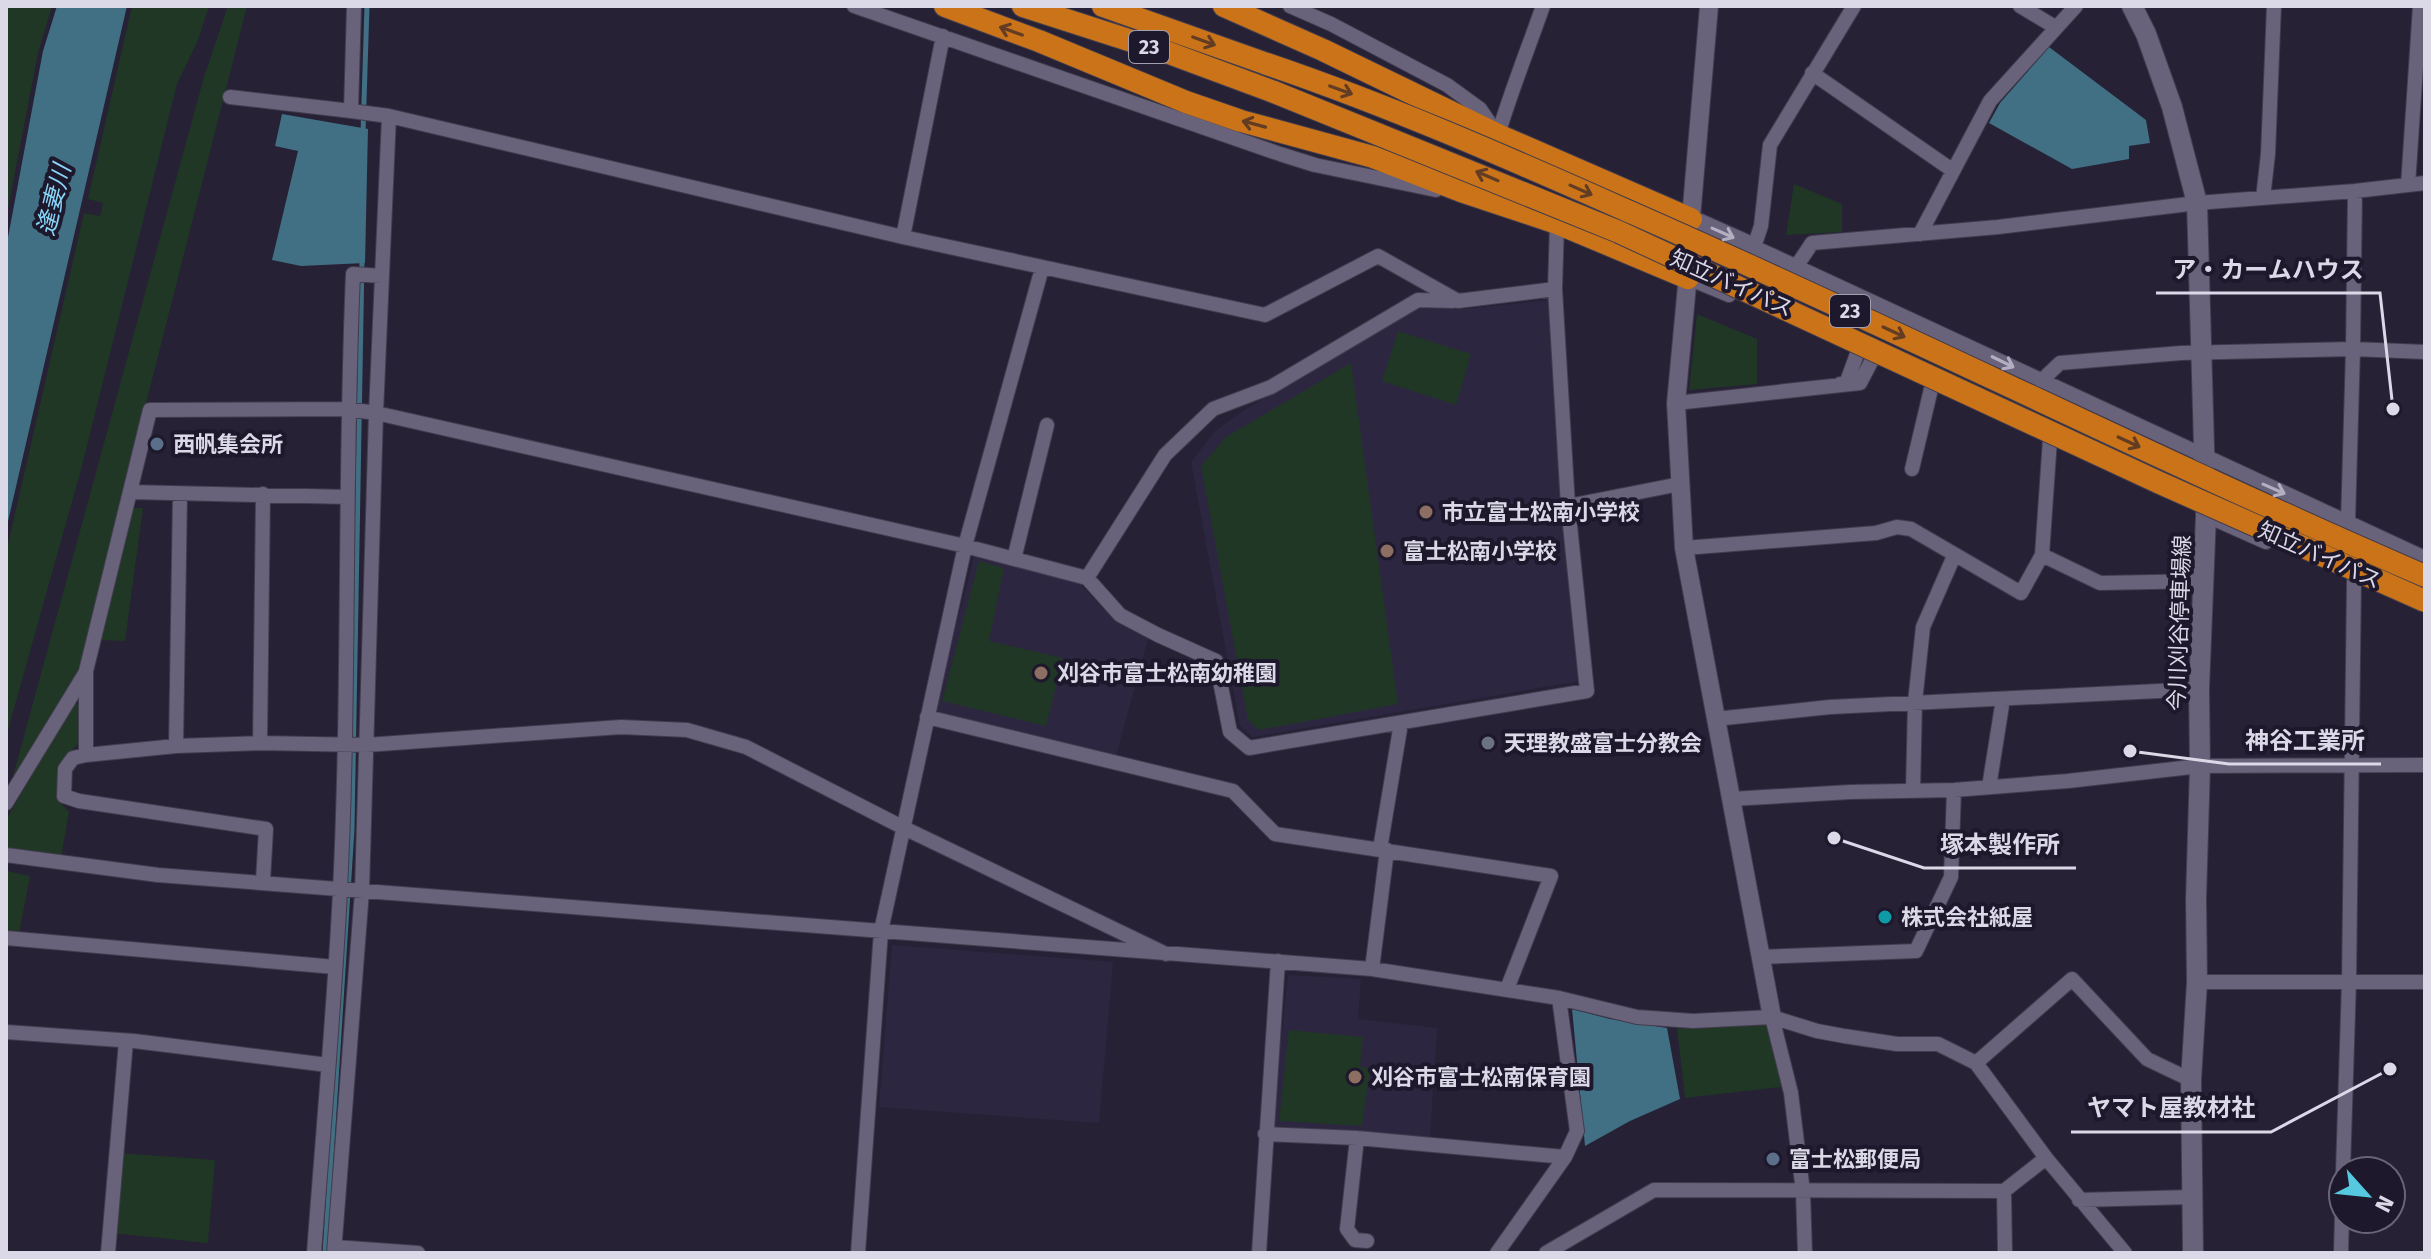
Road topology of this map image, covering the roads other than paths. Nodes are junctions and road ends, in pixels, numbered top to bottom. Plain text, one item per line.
1 (354, 6) edge
2 (854, 6) edge
3 (945, 6) edge
4 (1023, 6) edge
5 (1103, 6) edge
6 (1224, 6) edge
7 (1290, 6) edge
8 (1543, 6) edge
9 (1709, 6) edge
10 (1854, 6) edge
11 (2020, 6) edge
12 (2076, 6) edge
13 (2132, 6) edge
14 (2274, 6) edge
15 (2420, 6) edge
16 (2055, 27) junction
17 (943, 36) junction
18 (1812, 73) junction
19 (230, 97) dead end
20 (351, 111) junction
21 (389, 116) junction
22 (1498, 135) junction
23 (1952, 170) junction
24 (2425, 183) edge
25 (2408, 185) junction
26 (1461, 191) junction
27 (2355, 191) junction
28 (2263, 198) junction
29 (2197, 203) junction
30 (1691, 219) junction
31 (1557, 223) junction
32 (1920, 234) junction
33 (903, 237) junction
34 (1754, 247) junction
35 (1796, 267) junction
36 (1042, 268) junction
37 (381, 276) junction
38 (1688, 278) junction
39 (1555, 289) junction
40 (1458, 301) junction
41 (2353, 349) junction
42 (2425, 352) edge
43 (1857, 354) junction
44 (2202, 354) junction
45 (1872, 360) junction
46 (2041, 381) junction
47 (1931, 389) junction
48 (1684, 402) junction
49 (347, 409) junction
50 (376, 413) junction
51 (1047, 425) dead end
52 (2050, 439) junction
53 (2203, 457) junction
54 (1912, 469) dead end
55 (1680, 484) junction
56 (130, 492) junction
57 (180, 494) junction
58 (263, 494) junction
59 (348, 497) junction
60 (1568, 506) junction
61 (2206, 515) junction
62 (2348, 522) junction
63 (965, 546) junction
64 (1684, 548) junction
65 (2042, 555) junction
66 (1954, 556) junction
67 (2425, 558) edge
68 (1014, 559) junction
69 (2425, 576) edge
70 (1087, 578) junction
71 (2204, 581) junction
72 (2354, 581) junction
73 (2425, 601) edge
74 (2425, 610) edge
75 (86, 671) junction
76 (2199, 689) junction
77 (2003, 699) junction
78 (1915, 702) junction
79 (927, 717) junction
80 (1715, 719) junction
81 (1401, 723) junction
82 (260, 743) junction
83 (344, 745) junction
84 (366, 745) junction
85 (176, 746) junction
86 (86, 755) junction
87 (2350, 765) junction
88 (2425, 765) edge
89 (2200, 766) junction
90 (1989, 787) junction
91 (1954, 790) junction
92 (1913, 791) junction
93 (1731, 799) junction
94 (6, 803) edge
95 (904, 828) junction
96 (1383, 850) junction
97 (6, 855) edge
98 (263, 881) junction
99 (340, 889) junction
100 (362, 891) junction
101 (881, 931) junction
102 (6, 938) edge
103 (1166, 954) junction
104 (1760, 957) junction
105 (1278, 961) junction
106 (335, 967) junction
107 (1372, 969) junction
108 (2349, 981) junction
109 (2197, 982) junction
110 (2425, 982) edge
111 (1507, 989) junction
112 (1559, 998) junction
113 (1772, 1017) junction
114 (6, 1032) edge
115 (126, 1041) junction
116 (1976, 1063) junction
117 (328, 1065) junction
118 (2191, 1080) junction
119 (1265, 1134) junction
120 (1357, 1138) junction
121 (2344, 1155) edge
122 (1565, 1157) junction
123 (2046, 1158) junction
124 (2004, 1191) junction
125 (1803, 1192) junction
126 (2192, 1197) junction
127 (2079, 1200) junction
128 (1367, 1241) dead end
129 (335, 1250) edge
130 (108, 1253) edge
131 (314, 1253) edge
132 (418, 1253) edge
133 (858, 1253) edge
134 (1259, 1253) edge
135 (1497, 1253) edge
136 (1546, 1253) edge
137 (1805, 1253) edge
138 (2005, 1253) edge
139 (2125, 1253) edge
140 (2193, 1253) edge

1 - 20 street
2 - 17 street
26 -> 3 highway
73 -> 4 highway, 知立バイパス / 23, bridge
5 -> 69 highway, 知立バイパス / 23, bridge
6 - 22 highway
7 - 22 street
8 - 22 street
9 - 30 street
10 - 18 street
11 - 16 street
12 - 16 street
13 - 29 main road, 今川刈谷停車場線
14 - 28 street
15 - 25 street
16 - 23 street
17 - 26 street
17 - 33 street
18 - 23 street
18 - 34 street
19 - 20 street
20 - 21 street
21 - 33 street
21 - 37 street
22 - 30 highway
23 - 32 street
24 - 25 street
25 - 27 street
26 - 31 highway
27 - 28 street
27 - 41 street
28 - 29 street
29 - 32 street
29 - 44 main road, 今川刈谷停車場線
30 -> 34 street
30 - 38 street
31 - 38 highway
31 - 39 street
32 - 35 street
33 - 36 street
34 - 35 street
35 -> 46 street
36 - 40 street
36 - 63 street
37 - 49 street
37 - 50 street
38 - 43 street
38 - 48 street
39 - 40 street
39 - 60 street
40 - 70 street
41 - 42 street
41 - 44 street
41 - 62 street
43 - 45 street
43 - 48 street
44 - 46 street
44 - 53 main road, 今川刈谷停車場線
45 - 47 street
45 - 48 street
46 - 53 street
47 - 52 street
47 - 54 street
48 - 55 street
49 - 50 street
49 - 56 street
49 - 59 street
50 - 63 street
50 - 84 street
51 - 68 street
52 - 61 street
52 - 65 street
53 - 61 main road, 今川刈谷停車場線
53 -> 62 street
55 - 60 street
55 - 64 street
56 - 57 street
56 - 75 street
57 - 58 street
57 - 85 street
58 - 59 street
58 - 82 street
59 - 83 street
60 - 81 street
61 - 71 main road, 今川刈谷停車場線
61 - 72 street
62 - 67 street
63 - 68 street
63 - 79 street
64 - 66 street
64 - 80 street
65 - 66 street
65 - 71 street
66 - 78 street
68 - 70 street
70 - 81 street
71 - 76 main road, 今川刈谷停車場線
72 - 74 street
72 - 87 street
75 - 86 street
75 - 94 street
76 - 77 street
76 - 89 main road, 今川刈谷停車場線
77 - 78 street
77 - 90 street
78 - 80 street
78 - 92 street
79 - 95 street
79 - 96 street
80 - 93 street
81 - 96 street
82 - 83 street
82 - 85 street
83 - 84 street
83 - 99 street
84 - 95 street
84 - 100 street
85 - 86 street
86 - 98 street
87 - 88 street
87 - 89 street
87 - 108 street
89 - 90 street
89 - 109 main road, 今川刈谷停車場線
90 - 91 street
91 - 92 street
91 - 104 street
92 - 93 street
93 - 104 street
95 - 101 street
95 - 103 street
96 - 107 street
96 - 111 street
97 - 98 street
98 - 99 street
99 - 100 street
99 - 106 street
100 - 101 street
100 - 129 street
101 - 103 street
101 - 133 street
102 - 106 street
103 - 105 street
104 - 113 street
105 - 107 street
105 - 119 street
106 - 117 street
107 - 111 street
108 - 109 street
108 - 110 street
108 - 121 street
109 - 118 main road, 今川刈谷停車場線
111 - 112 street
112 - 113 street
112 - 122 street
113 - 116 street
113 - 125 street
114 - 115 street
115 - 117 street
115 - 130 street
116 - 118 street
116 - 123 street
117 - 131 street
118 - 126 main road, 今川刈谷停車場線
119 - 120 street
119 - 134 street
120 - 122 street
120 - 128 street
122 - 135 street
123 - 124 street
123 - 127 street
124 - 125 street
124 - 138 street
125 - 136 street
125 - 137 street
126 - 127 street
126 - 140 main road, 今川刈谷停車場線
127 - 139 street
129 - 132 street

